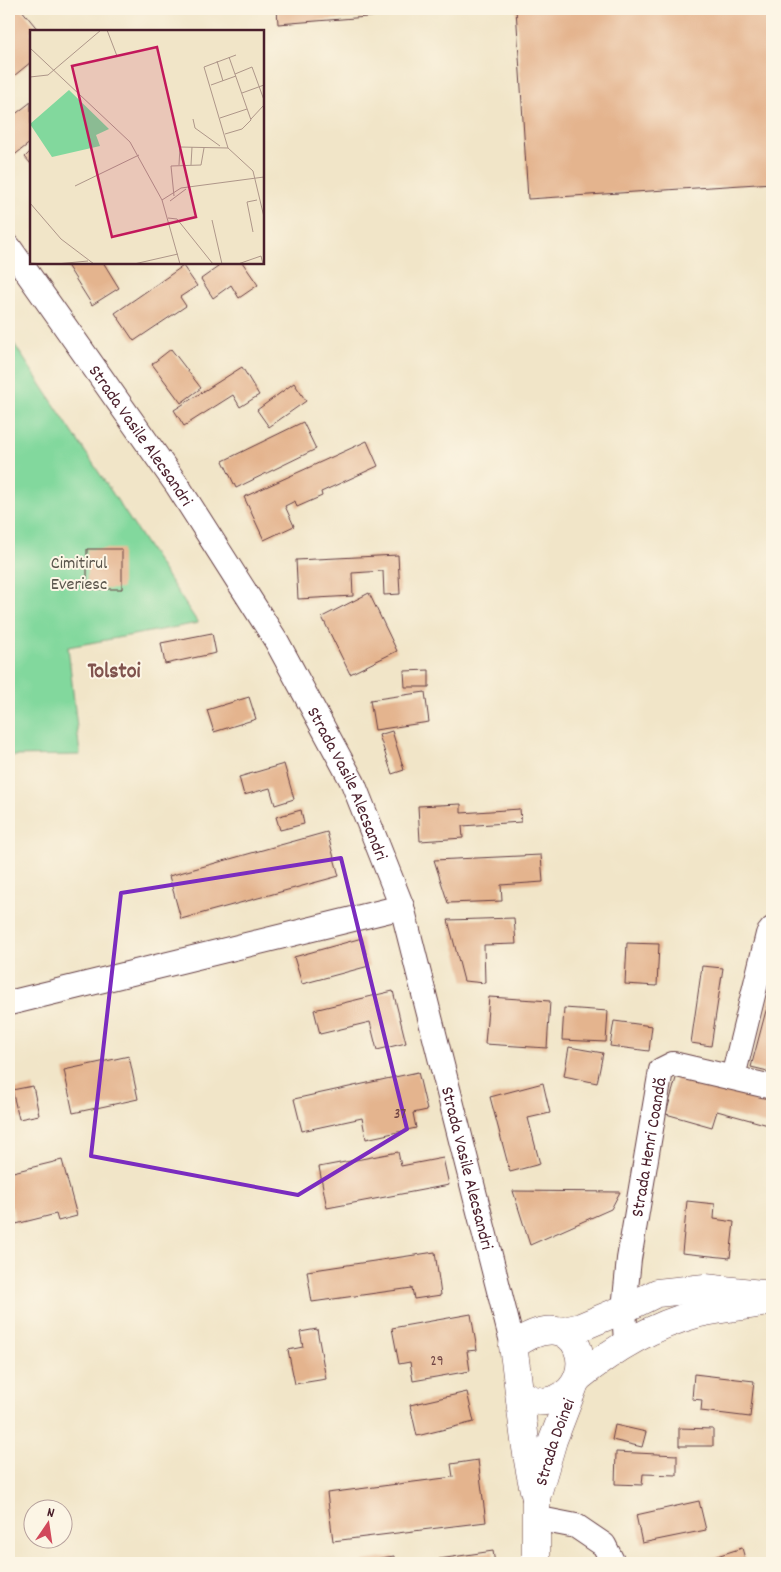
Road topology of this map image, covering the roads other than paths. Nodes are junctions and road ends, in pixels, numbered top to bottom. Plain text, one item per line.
1 (9, 247) edge
2 (402, 907) junction
3 (772, 929) edge
4 (9, 1003) edge
5 (733, 1077) junction
6 (772, 1087) edge
7 (772, 1295) edge
8 (772, 1302) edge
9 (624, 1309) junction
10 (564, 1331) junction
11 (626, 1343) junction
12 (513, 1346) junction
13 (576, 1383) junction
14 (520, 1393) junction
15 (536, 1508) junction
16 (536, 1563) edge
17 (613, 1563) edge

1 - 2 street, Strada Vasile Alecsandri
2 - 4 street
2 - 12 street, Strada Vasile Alecsandri
3 - 5 street
5 - 6 street, Strada Henri Coandă
5 - 9 street, Strada Henri Coandă
7 - 9 street
8 - 11 street
9 - 10 street
9 - 11 street, Strada Henri Coandă
10 - 12 street
10 - 13 street
11 - 13 street
12 - 14 street, Strada Vasile Alecsandri
13 - 14 street
13 - 15 street, Strada Doinei
14 - 15 street, Strada Doinei
15 - 16 street, Strada Doinei
15 - 17 street

